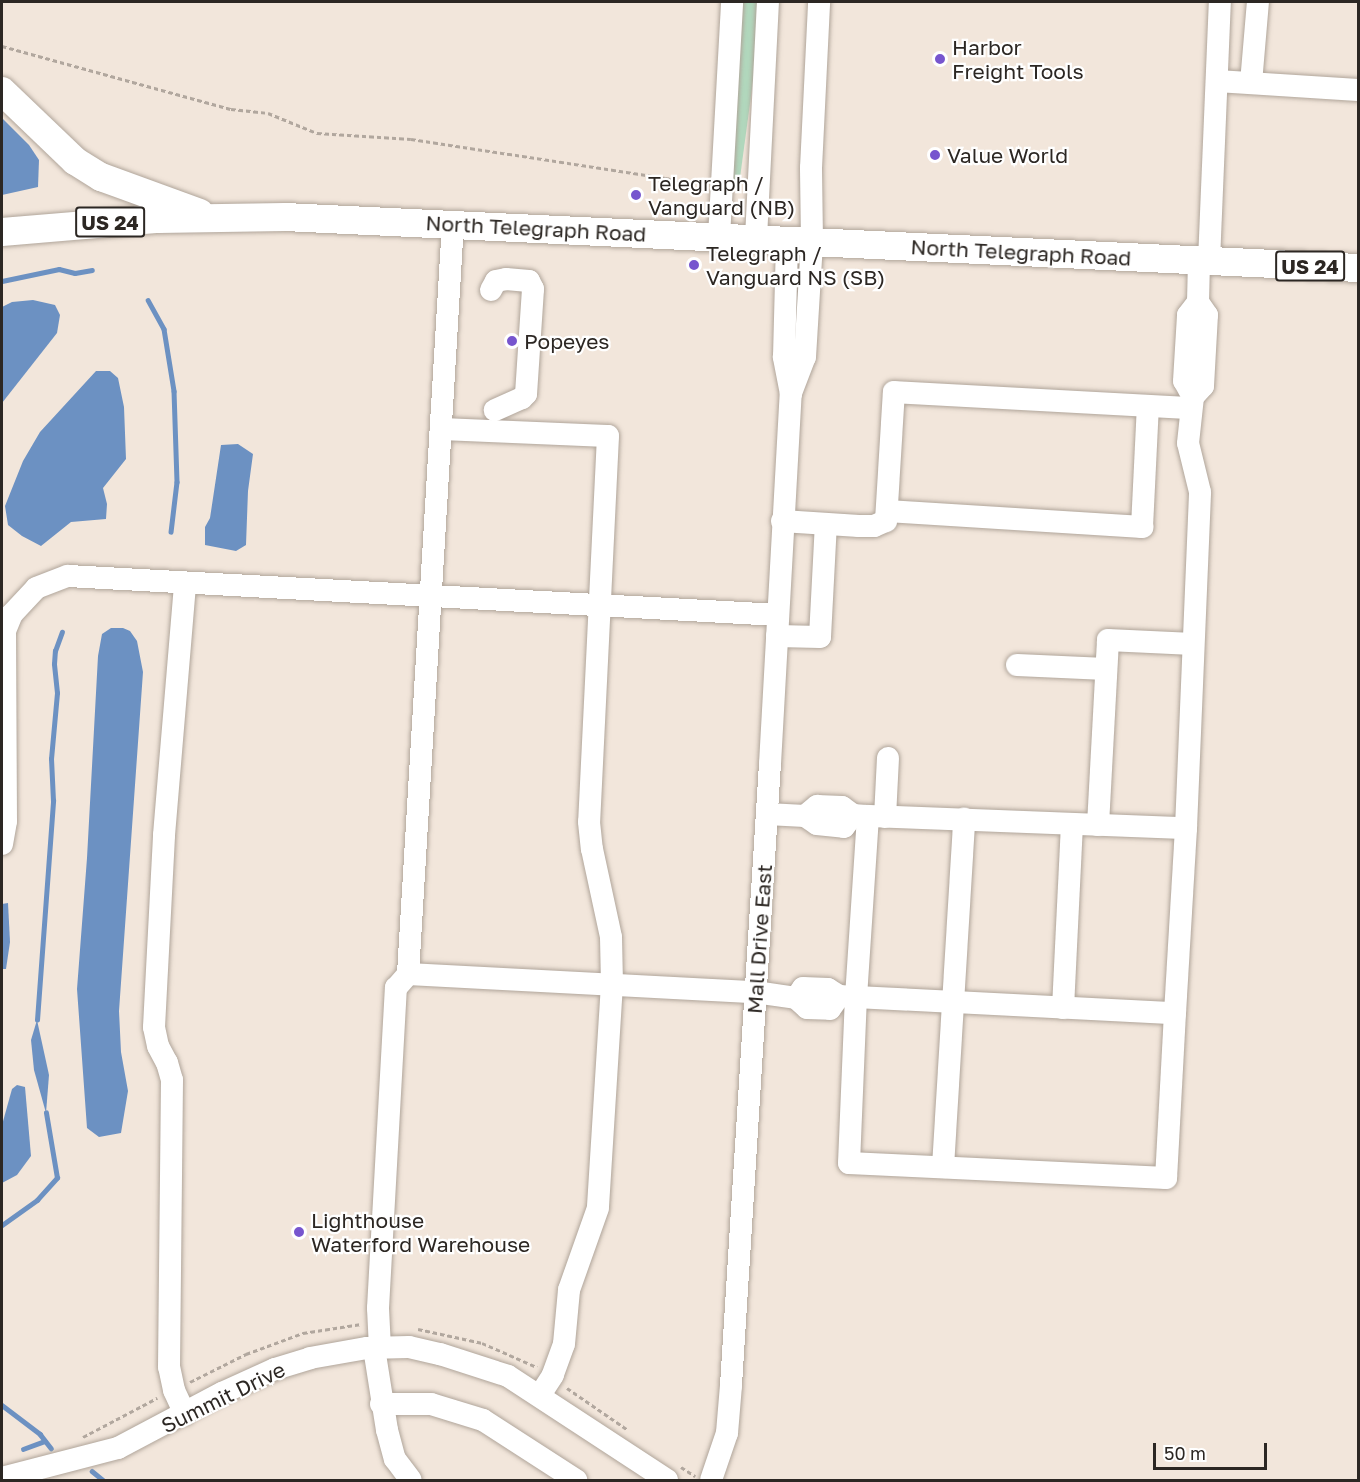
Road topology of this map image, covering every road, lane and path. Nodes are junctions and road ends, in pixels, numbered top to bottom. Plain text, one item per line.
1 (732, 2) edge
2 (768, 2) edge
3 (819, 2) edge
4 (1220, 2) edge
5 (1258, 2) edge
6 (2, 46) edge
7 (1217, 81) junction
8 (1251, 83) junction
9 (1359, 90) edge
10 (2, 91) edge
11 (701, 192) dead end
12 (208, 216) junction
13 (453, 224) junction
14 (2, 232) edge
15 (719, 237) junction
16 (756, 238) junction
17 (800, 240) junction
18 (1204, 261) junction
19 (1359, 268) edge
20 (491, 290) dead end
21 (1192, 403) junction
22 (1148, 406) junction
23 (495, 410) dead end
24 (441, 429) junction
25 (887, 511) junction
26 (782, 521) junction
27 (826, 524) junction
28 (185, 583) junction
29 (432, 598) junction
30 (601, 606) junction
31 (777, 626) junction
32 (1193, 644) junction
33 (1017, 665) dead end
34 (1106, 669) junction
35 (888, 758) dead end
36 (767, 814) junction
37 (869, 816) junction
38 (964, 819) junction
39 (1072, 824) junction
40 (1098, 825) junction
41 (1186, 828) junction
42 (2, 844) edge
43 (408, 974) junction
44 (612, 984) junction
45 (755, 992) junction
46 (848, 997) junction
47 (954, 1002) junction
48 (1063, 1008) junction
49 (1175, 1013) junction
50 (943, 1167) junction
51 (379, 1325) junction
52 (412, 1328) dead end
53 (377, 1348) junction
54 (546, 1386) junction
55 (174, 1389) junction
56 (381, 1404) junction
57 (185, 1414) junction
58 (638, 1437) dead end
59 (75, 1442) dead end
60 (671, 1472) edge
61 (2, 1478) edge
62 (411, 1480) edge
63 (576, 1480) edge
64 (701, 1480) edge
65 (711, 1480) edge

1 - 15 street
2 - 16 street
3 - 17 street, Mall Drive East
4 - 7 street
5 - 8 street
6 - 11 path
7 - 8 street
7 - 18 street
8 - 9 street
10 - 12 main road
12 - 13 main road, North Telegraph Road / US 24
12 - 14 main road, North Telegraph Road / US 24
13 - 15 main road, North Telegraph Road / US 24
13 - 24 street
15 - 16 main road, North Telegraph Road / US 24
16 - 17 main road, North Telegraph Road / US 24
17 - 18 main road, North Telegraph Road / US 24
17 - 26 street, Mall Drive East
18 - 19 main road, North Telegraph Road / US 24
18 - 21 street
20 - 23 street
21 - 22 street
21 - 32 street
22 - 25 street
22 - 25 street
24 - 29 street
24 - 30 street
25 - 27 street
26 - 27 street
26 - 31 street, Mall Drive East
27 - 31 street
28 - 29 street
28 - 42 street
28 - 55 street
29 - 30 street
29 - 43 street
30 - 31 street
30 - 44 street
31 - 36 street, Mall Drive East
32 - 34 street
32 - 41 street
33 - 34 street
34 - 40 street
35 - 37 street
36 - 37 street
36 - 45 street, Mall Drive East
37 - 38 street
37 - 46 street
38 - 39 street
38 - 47 street
39 - 40 street
39 - 48 street
40 - 41 street
41 - 49 street
43 - 44 street
43 - 51 street
44 - 45 street
44 - 54 street
45 - 46 street
45 - 65 street, Mall Drive East
46 - 47 street
46 - 50 street
47 - 48 street
47 - 50 street
48 - 49 street
49 - 50 street
51 - 53 street
51 - 55 path
52 - 54 path
53 - 54 street, Summit Drive
53 - 56 street
53 - 57 street, Summit Drive
54 - 58 path
54 - 60 street, Summit Drive
55 - 57 street
55 - 59 path
56 - 62 street
56 - 63 street
57 - 61 street, Summit Drive
60 - 64 path

